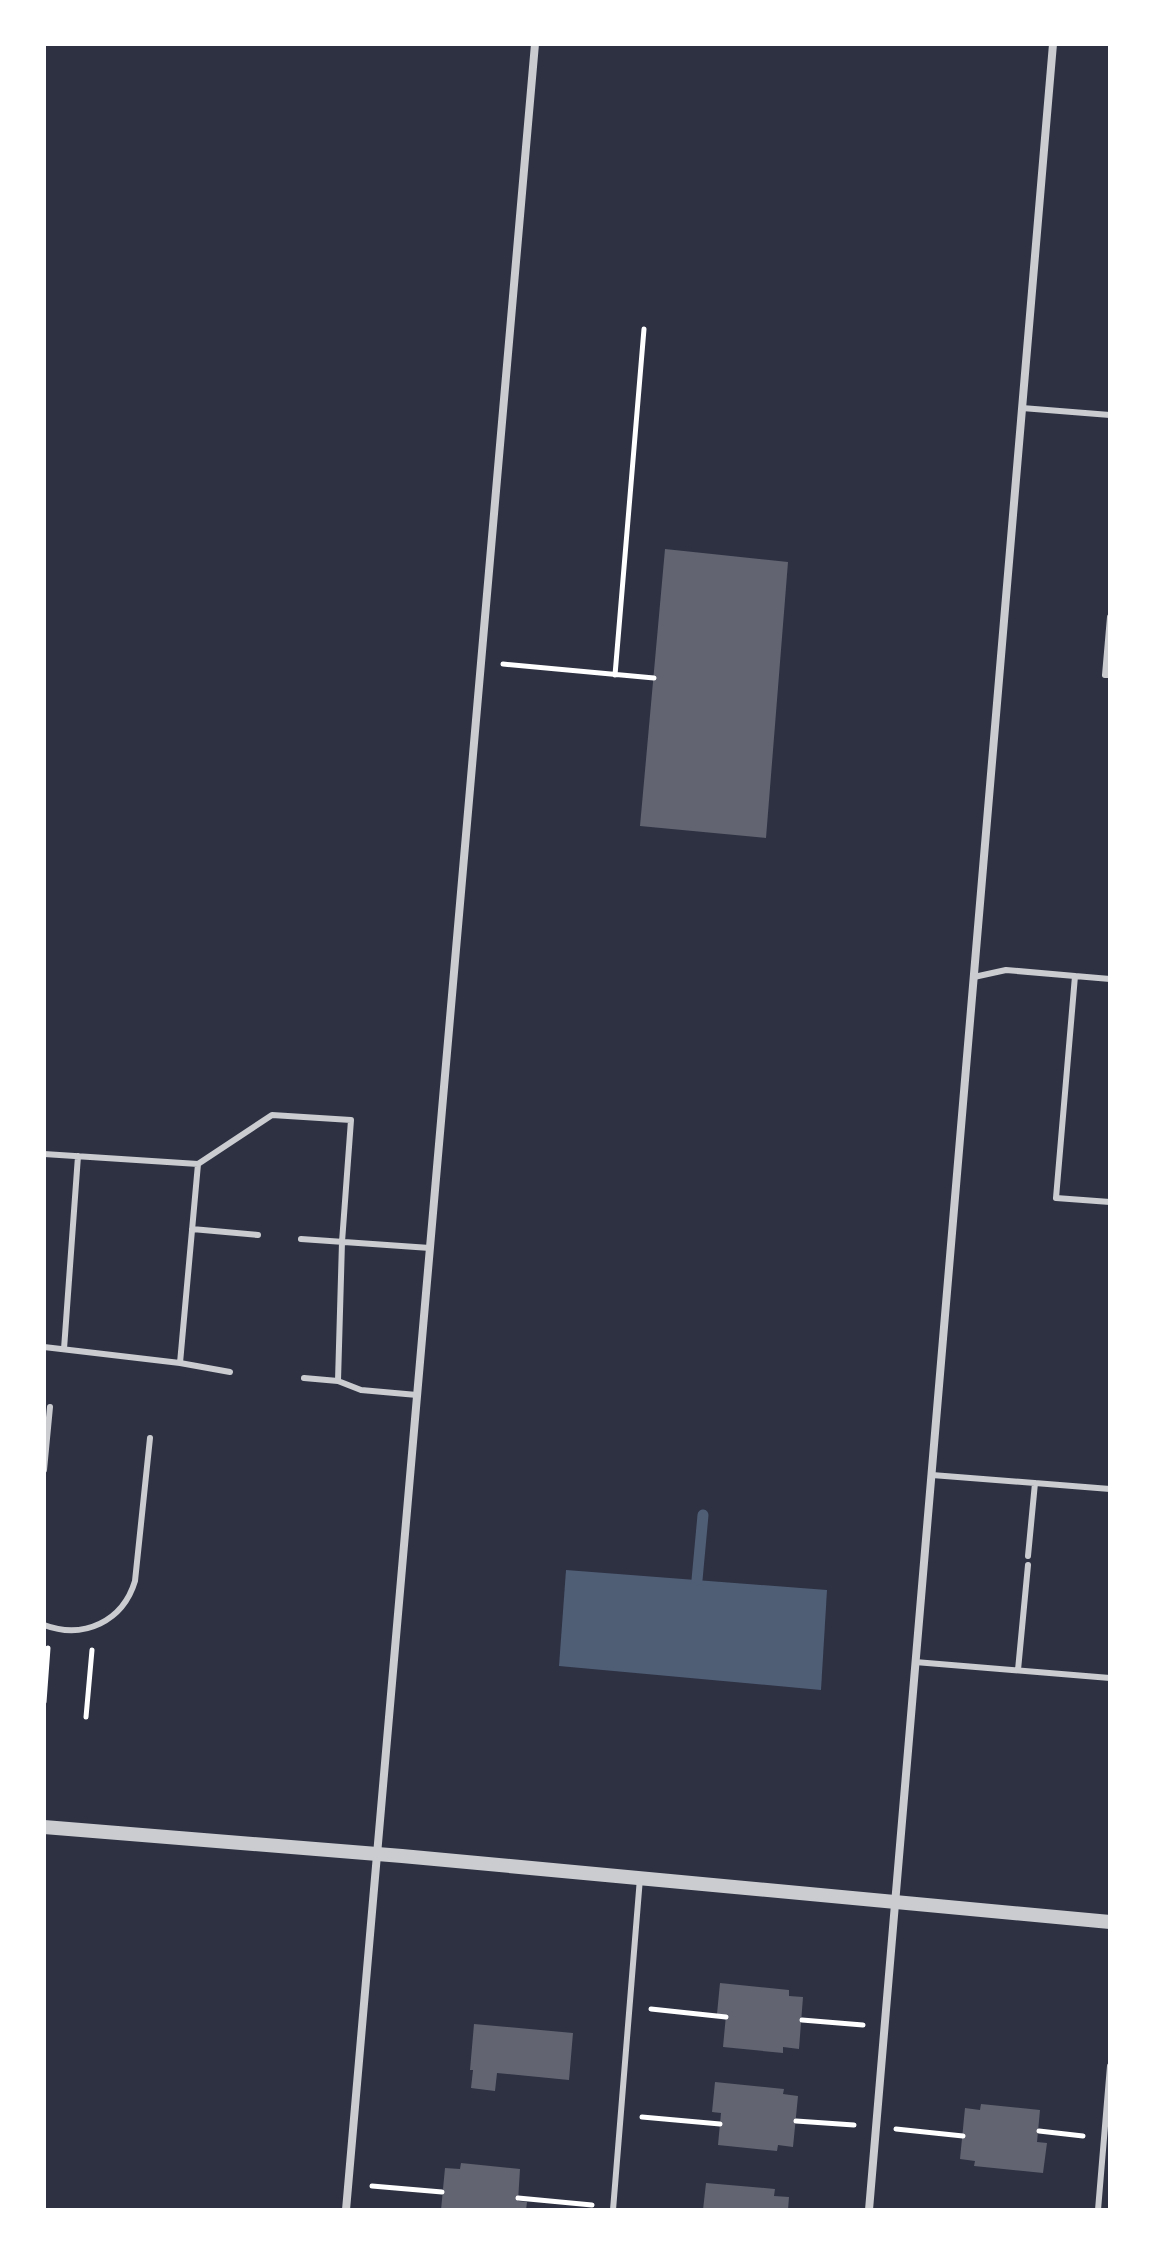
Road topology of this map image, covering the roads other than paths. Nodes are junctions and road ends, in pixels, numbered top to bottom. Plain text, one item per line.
1 (535, 44) edge
2 (1053, 44) edge
3 (1022, 408) junction
4 (1110, 415) edge
5 (1110, 617) edge
6 (1110, 675) edge
7 (1075, 976) junction
8 (974, 977) junction
9 (1110, 979) edge
10 (44, 1154) edge
11 (78, 1156) junction
12 (198, 1164) junction
13 (1110, 1202) edge
14 (192, 1229) junction
15 (258, 1235) dead end
16 (301, 1239) dead end
17 (342, 1242) junction
18 (430, 1248) junction
19 (44, 1347) edge
20 (64, 1349) junction
21 (180, 1363) junction
22 (230, 1372) dead end
23 (304, 1378) dead end
24 (338, 1381) junction
25 (417, 1395) junction
26 (50, 1407) dead end
27 (150, 1438) dead end
28 (44, 1470) edge
29 (932, 1475) junction
30 (1035, 1483) junction
31 (1110, 1489) edge
32 (44, 1625) edge
33 (915, 1662) junction
34 (1018, 1670) junction
35 (1110, 1678) edge
36 (44, 1827) edge
37 (378, 1854) junction
38 (640, 1878) junction
39 (895, 1902) junction
40 (1110, 1922) edge
41 (1110, 2066) edge
42 (613, 2208) edge
43 (346, 2210) edge
44 (869, 2210) edge
45 (1098, 2210) edge

1 - 18 street
2 - 3 street
3 - 4 lane
3 - 8 street
5 - 6 lane
7 - 8 lane
7 - 9 lane
7 - 13 lane
8 - 29 street
10 - 11 lane
11 - 12 lane
11 - 20 lane
12 - 14 lane
12 - 17 lane
14 - 15 lane
14 - 21 lane
16 - 17 lane
17 - 18 lane
17 - 24 lane
18 - 25 street
19 - 20 lane
20 - 21 lane
21 - 22 lane
23 - 24 lane
24 - 25 lane
25 - 37 street
26 - 28 lane
27 - 32 lane
29 - 30 lane
29 - 33 street
30 - 31 lane
30 - 34 lane
33 - 34 lane
33 - 39 street
34 - 35 lane
36 - 37 street
37 - 38 street
37 - 43 street
38 - 39 street
38 - 42 lane
39 - 40 street
39 - 44 street
41 - 45 lane

